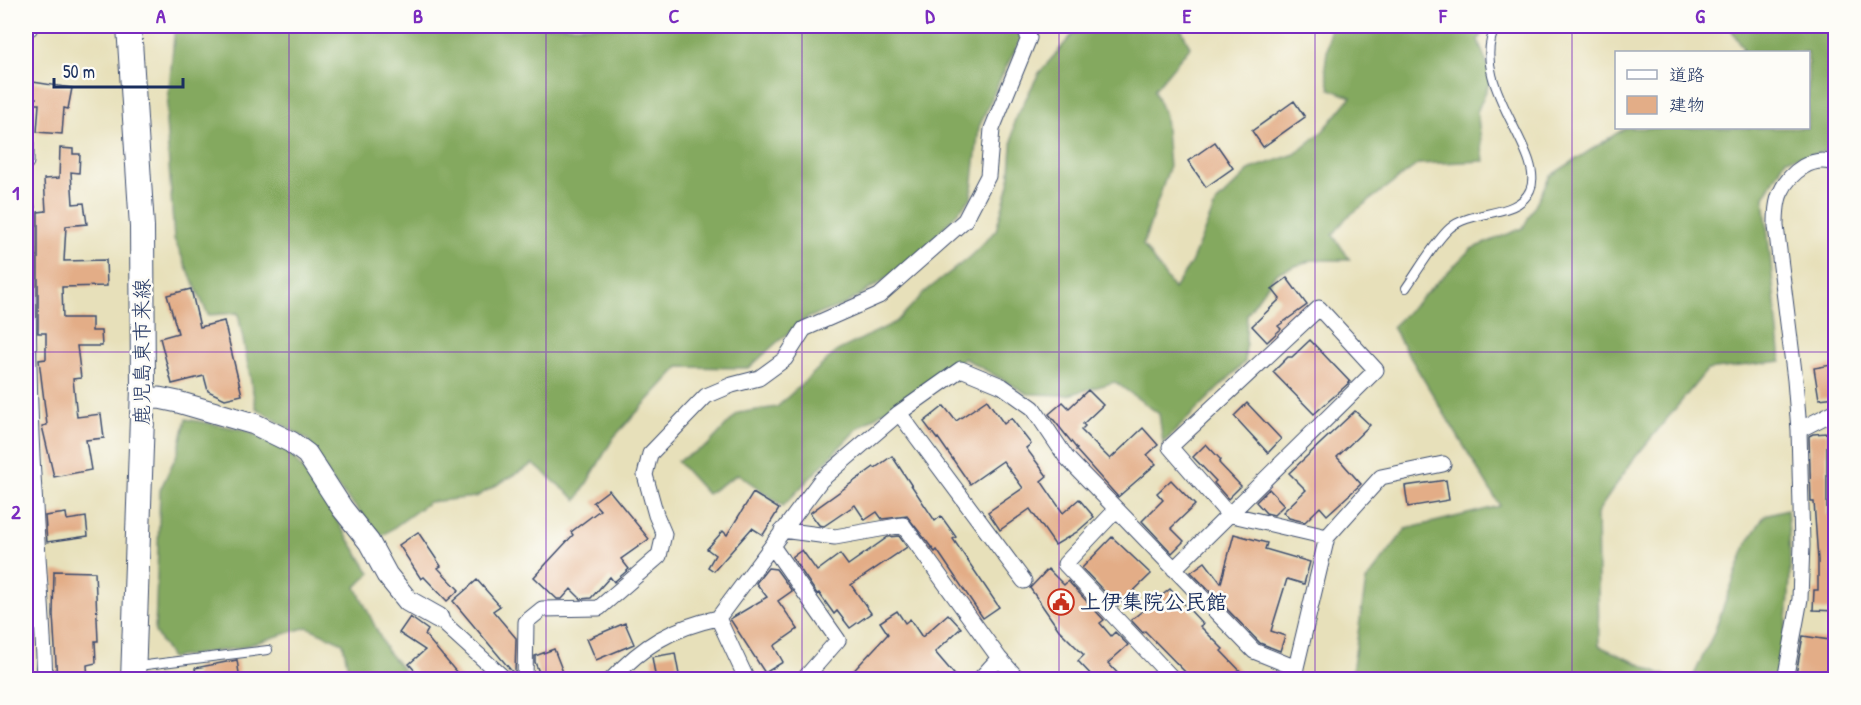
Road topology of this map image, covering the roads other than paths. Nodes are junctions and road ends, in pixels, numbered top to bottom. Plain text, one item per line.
1 (129, 26) edge
2 (1024, 26) edge
3 (1496, 26) edge
4 (26, 126) edge
5 (26, 162) edge
6 (1836, 164) edge
7 (26, 201) edge
8 (1406, 288) dead end
9 (142, 399) junction
10 (1836, 411) edge
11 (899, 413) junction
12 (1799, 430) junction
13 (1443, 464) dead end
14 (1116, 510) junction
15 (1228, 514) junction
16 (782, 530) junction
17 (1327, 537) junction
18 (772, 546) junction
19 (1174, 569) junction
20 (1024, 580) dead end
21 (438, 618) joint
22 (718, 618) junction
23 (268, 650) dead end
24 (999, 658) junction
25 (133, 673) edge
26 (1294, 674) edge
27 (45, 680) edge
28 (506, 680) edge
29 (525, 680) edge
30 (611, 680) edge
31 (747, 680) edge
32 (803, 680) edge
33 (980, 680) edge
34 (1019, 680) edge
35 (1173, 680) edge
36 (1785, 680) edge

1 - 9 main road, 鹿児島東市来線
2 - 29 street
3 - 8 lane
4 - 5 street
6 - 12 street
7 - 27 street
9 - 21 street
9 - 25 main road, 鹿児島東市来線
10 - 12 street
11 - 14 street
11 - 16 street
11 - 20 street
12 - 36 street
13 - 17 street
14 - 19 street
14 - 35 street
15 - 15 street
15 - 17 street
15 - 19 street
16 - 18 street
16 - 24 street
17 - 26 street
18 - 22 street
18 - 32 street
19 - 26 street
21 - 28 street
22 - 30 street
22 - 31 street
23 - 25 lane
24 - 33 street
24 - 34 street

